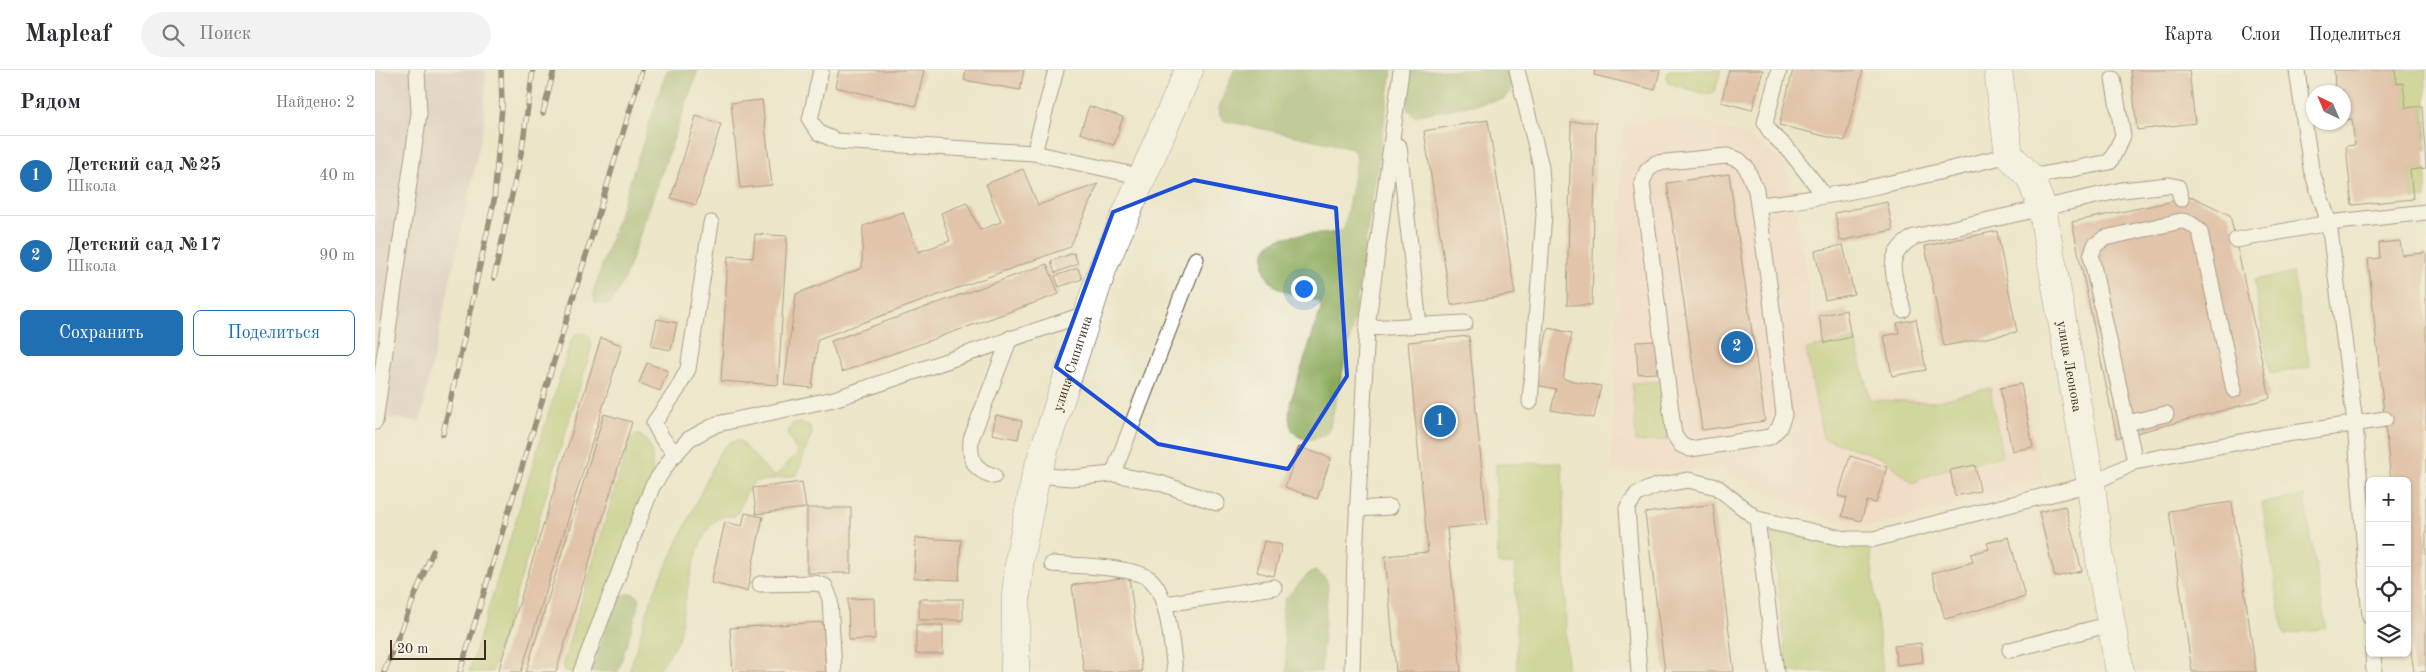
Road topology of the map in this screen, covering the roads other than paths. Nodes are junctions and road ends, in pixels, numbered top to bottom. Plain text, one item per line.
1 (417, 70) edge
2 (821, 70) edge
3 (1056, 70) edge
4 (1189, 70) edge
5 (1401, 70) edge
6 (1779, 70) edge
7 (1998, 70) edge
8 (2297, 70) edge
9 (1522, 73) edge
10 (2113, 79) dead end
11 (1399, 146) dead end
12 (1033, 153) junction
13 (2009, 156) junction
14 (1143, 177) junction
15 (2030, 177) junction
16 (1823, 196) junction
17 (2181, 199) dead end
18 (1758, 205) junction
19 (2042, 207) junction
20 (2426, 212) edge
21 (711, 223) dead end
22 (2329, 223) junction
23 (2236, 240) dead end
24 (1196, 259) dead end
25 (1903, 310) dead end
26 (1087, 313) junction
27 (1465, 323) dead end
28 (1419, 325) junction
29 (1367, 328) junction
30 (1010, 338) junction
31 (2234, 390) dead end
32 (1530, 402) dead end
33 (2166, 414) dead end
34 (2385, 420) dead end
35 (375, 422) edge
36 (2127, 423) junction
37 (2355, 423) junction
38 (676, 454) junction
39 (2135, 462) junction
40 (1113, 474) junction
41 (1036, 475) junction
42 (994, 476) dead end
43 (2091, 484) junction
44 (1217, 503) dead end
45 (1390, 507) dead end
46 (1357, 510) junction
47 (1757, 519) junction
48 (1052, 564) dead end
49 (760, 584) dead end
50 (1273, 587) dead end
51 (1165, 604) junction
52 (2370, 612) edge
53 (2111, 624) junction
54 (2010, 650) dead end
55 (2373, 657) edge
56 (581, 672) edge
57 (834, 672) edge
58 (1015, 672) edge
59 (1175, 672) edge
60 (1351, 672) edge
61 (1639, 672) edge
62 (1776, 672) edge
63 (2120, 672) edge
64 (2374, 672) edge

1 - 35 lane
2 - 12 lane
3 - 12 lane
4 - 14 street, улица Сипягина
5 - 29 lane
6 - 16 lane
7 - 13 street
8 - 22 lane
9 - 32 lane
10 - 15 lane
11 - 28 lane
12 - 14 lane
13 - 15 street, улица Леонова
13 - 16 lane
14 - 26 street, улица Сипягина
15 - 19 street, улица Леонова
16 - 18 lane
17 - 19 lane
18 - 18 lane
19 - 25 lane
19 - 43 street, улица Леонова
20 - 22 lane
21 - 38 lane
22 - 23 lane
22 - 37 lane
24 - 40 lane
26 - 30 lane
26 - 41 street, улица Сипягина
27 - 28 lane
28 - 29 lane
29 - 46 lane
30 - 38 lane
30 - 42 lane
31 - 36 lane
33 - 36 lane
34 - 37 lane
36 - 39 lane
37 - 39 lane
37 - 52 lane
38 - 56 lane
39 - 43 lane
40 - 41 lane
40 - 44 lane
41 - 58 street, улица Сипягина
43 - 47 lane
43 - 53 street, улица Леонова
45 - 46 lane
46 - 60 lane
47 - 61 lane
47 - 62 lane
48 - 51 lane
49 - 57 lane
50 - 51 lane
51 - 59 lane
53 - 54 lane
53 - 63 street, улица Леонова
55 - 64 lane

